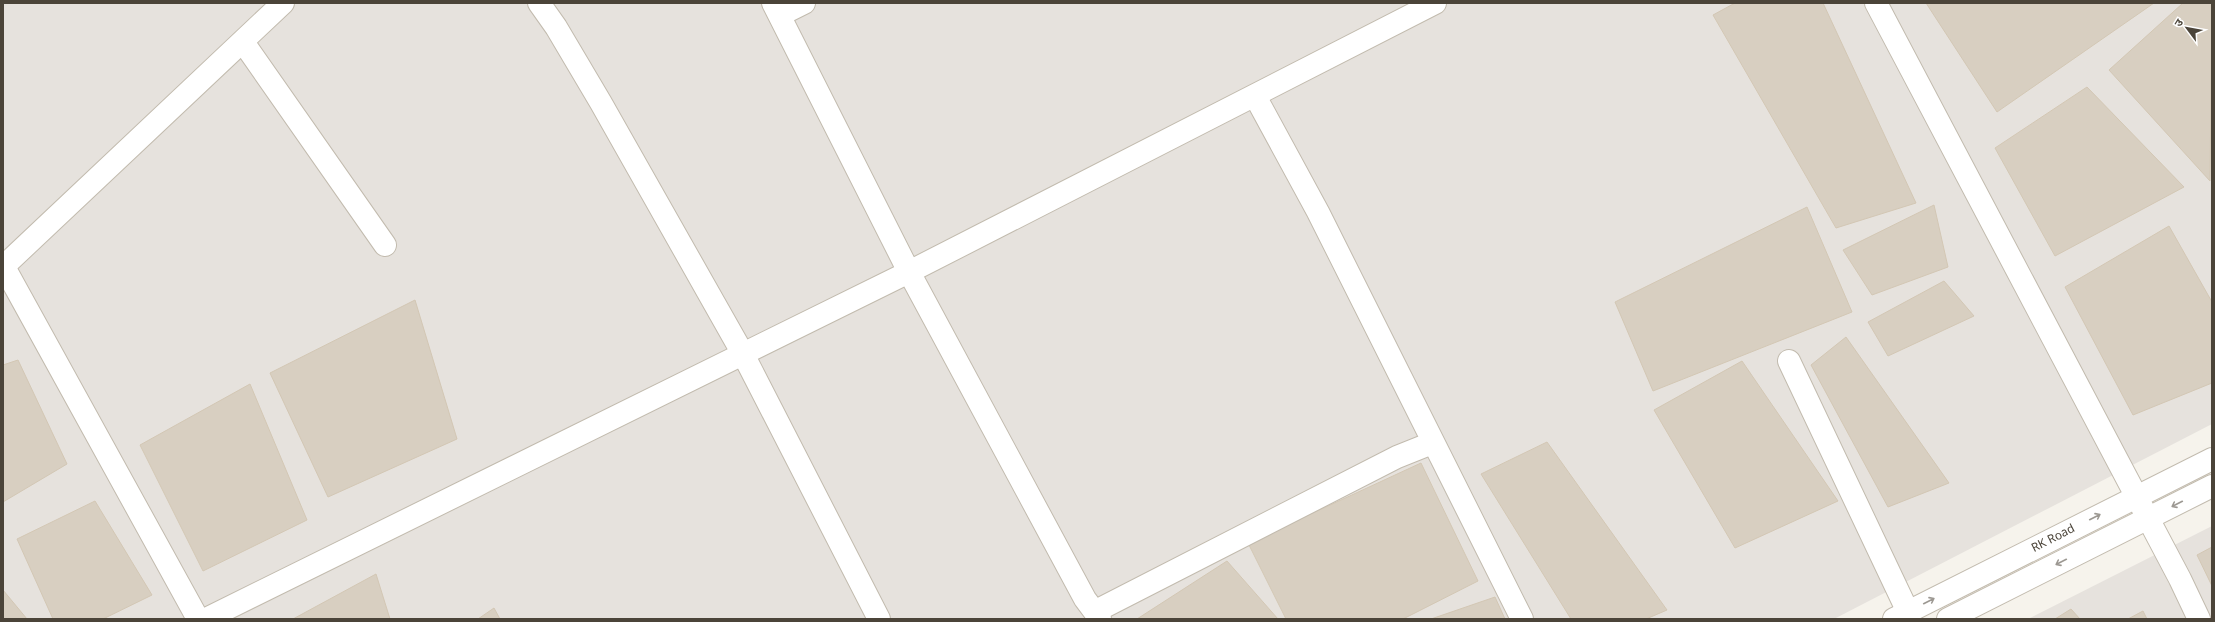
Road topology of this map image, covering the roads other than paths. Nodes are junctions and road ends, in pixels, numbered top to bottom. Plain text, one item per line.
1 (283, 3) edge
2 (539, 3) edge
3 (804, 3) edge
4 (1435, 3) edge
5 (1876, 3) edge
6 (777, 9) edge
7 (242, 42) junction
8 (1255, 96) junction
9 (384, 245) dead end
10 (3, 266) edge
11 (909, 272) junction
12 (743, 354) junction
13 (1789, 361) dead end
14 (1432, 443) junction
15 (2212, 459) edge
16 (2212, 486) edge
17 (2135, 497) junction
18 (2148, 519) junction
19 (1098, 615) edge
20 (1901, 615) edge
21 (198, 619) edge
22 (206, 619) edge
23 (879, 619) edge
24 (1522, 619) edge
25 (1948, 619) edge
26 (2199, 619) edge

1 - 7 street
2 - 12 street
3 - 6 street
4 - 8 street
5 - 17 street
6 - 11 street
7 - 9 street
7 - 10 street
8 - 11 street
8 - 14 street
10 - 21 street
11 - 12 street
11 - 19 street
12 - 22 street
12 - 23 street
13 - 20 street
14 - 19 street
14 - 24 street
15 - 17 street, RK Road
16 -> 18 street
17 - 18 street
20 -> 17 street, RK Road
18 -> 25 street
18 - 26 street

